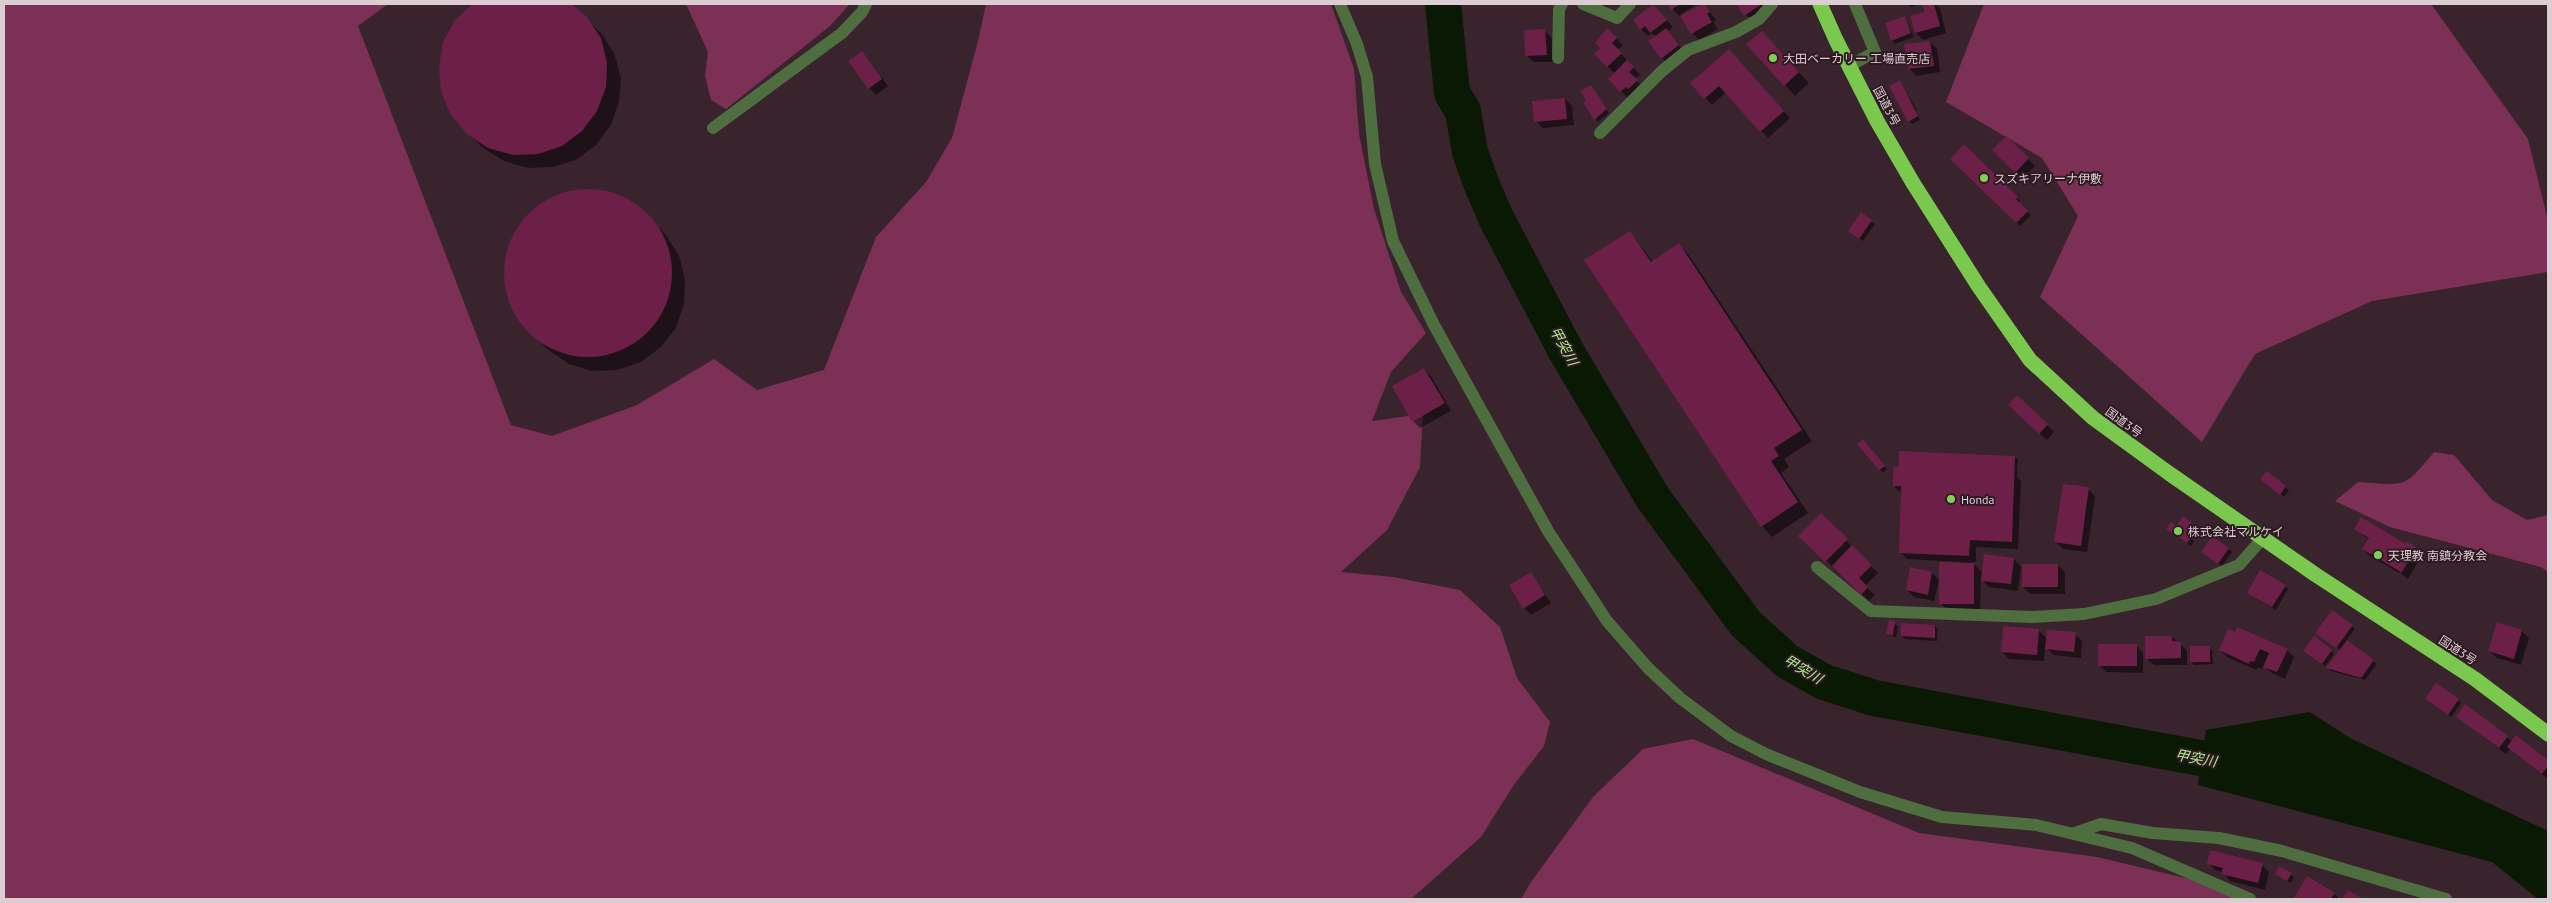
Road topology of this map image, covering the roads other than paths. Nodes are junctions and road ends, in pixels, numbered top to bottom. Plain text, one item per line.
1 (866, 4) edge
2 (1340, 4) edge
3 (1562, 4) edge
4 (1583, 4) edge
5 (1630, 4) edge
6 (1772, 4) edge
7 (1820, 4) edge
8 (1855, 4) edge
9 (1558, 58) dead end
10 (1849, 66) junction
11 (712, 128) dead end
12 (1600, 132) dead end
13 (2262, 538) junction
14 (1817, 567) dead end
15 (2548, 734) edge
16 (2075, 832) junction
17 (2250, 899) edge
18 (2446, 899) edge

1 - 11 street
2 - 16 street
3 - 9 street
4 - 5 street
6 - 12 street
7 - 10 highway, 国道3号
8 - 10 street
10 - 13 highway, 国道3号
13 - 14 street
13 - 15 highway, 国道3号
16 - 17 street
16 - 18 street

